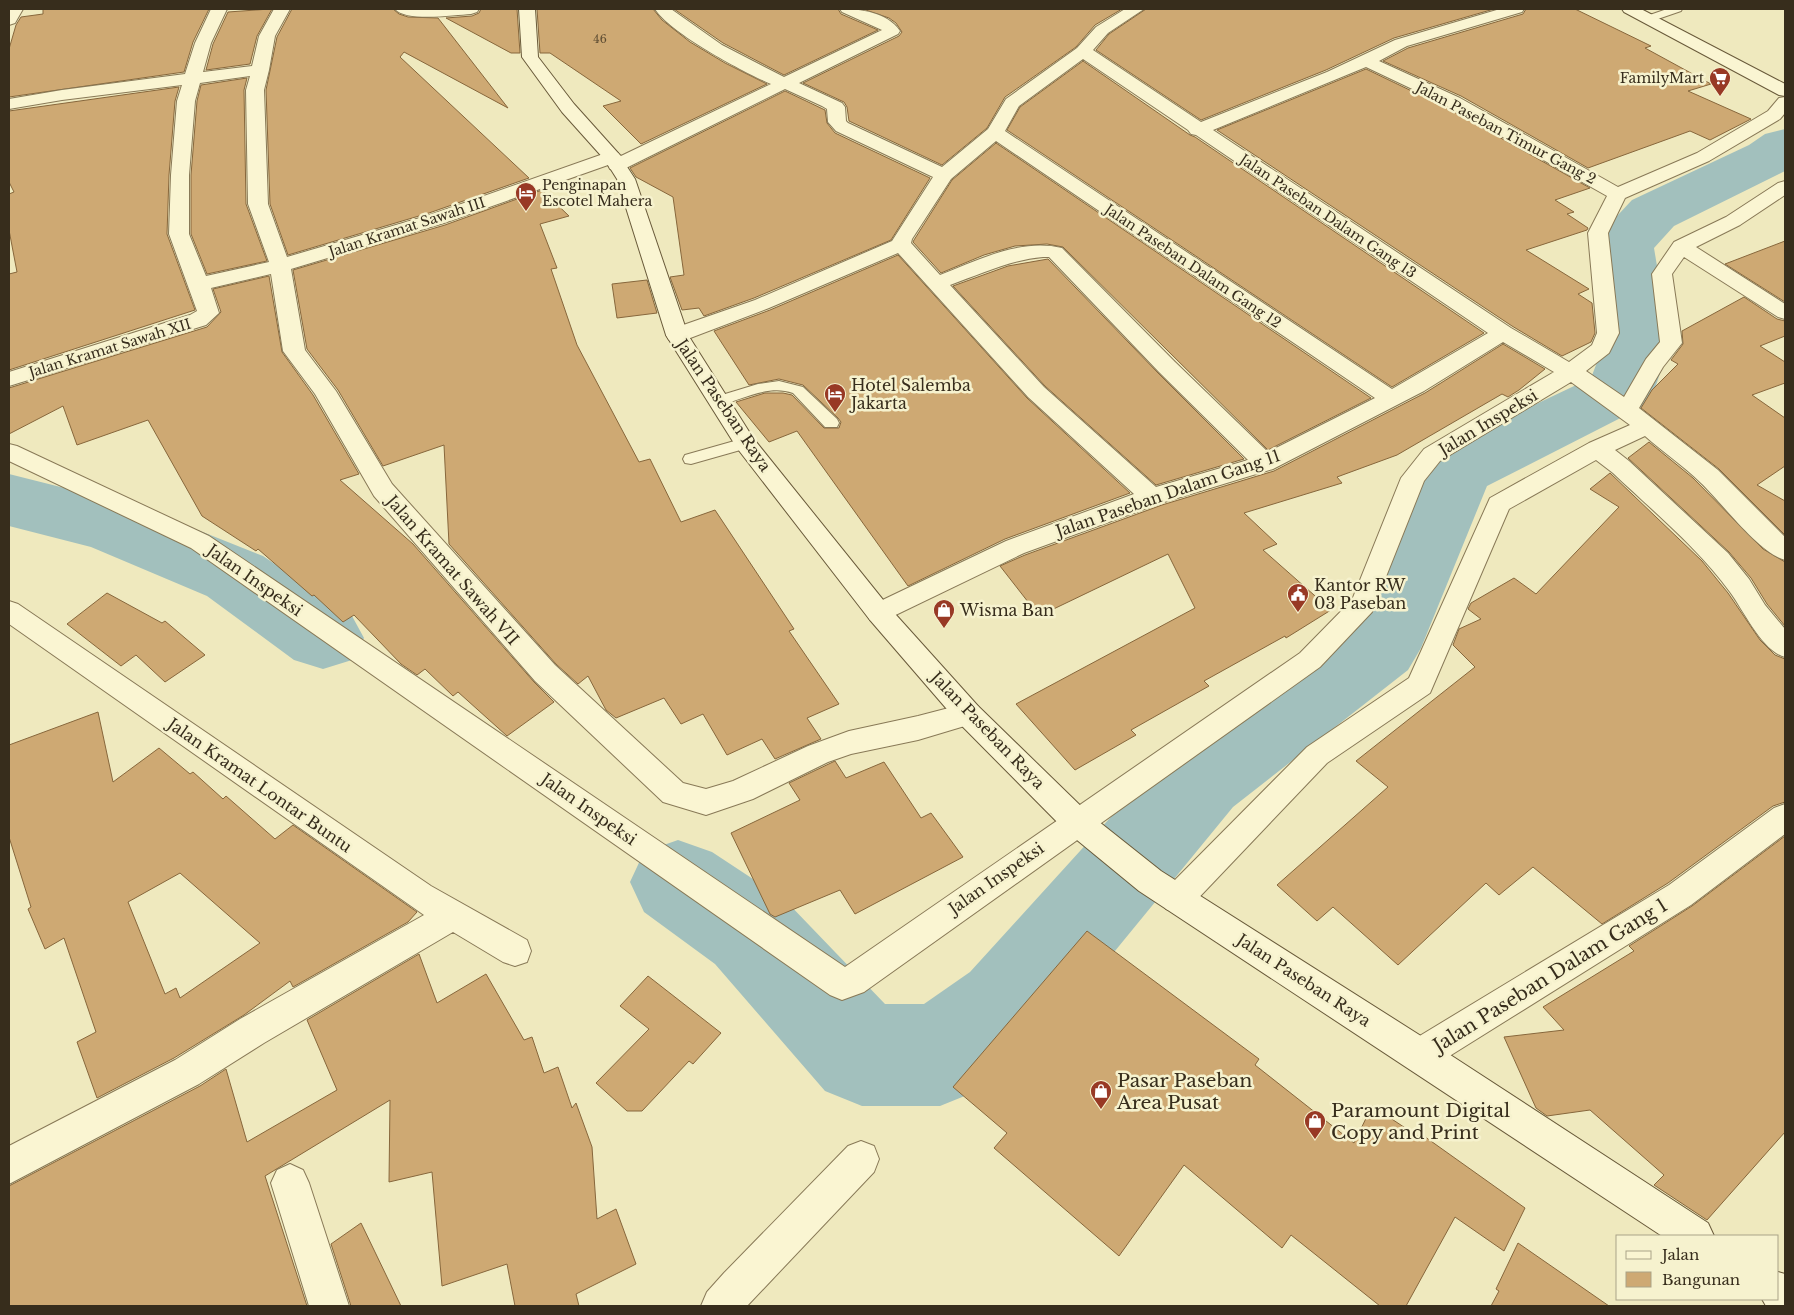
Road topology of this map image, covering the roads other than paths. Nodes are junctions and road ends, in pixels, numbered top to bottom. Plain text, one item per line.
1 (16, 9) edge
2 (237, 9) edge
3 (282, 9) edge
4 (403, 9) edge
5 (471, 9) edge
6 (527, 9) edge
7 (662, 9) edge
8 (848, 9) edge
9 (1136, 9) edge
10 (1516, 9) edge
11 (1630, 9) edge
12 (1677, 9) edge
13 (219, 10) edge
14 (1648, 19) junction
15 (9, 20) edge
16 (1083, 52) junction
17 (1366, 62) junction
18 (261, 70) junction
19 (193, 78) junction
20 (786, 84) junction
21 (1785, 90) edge
22 (1785, 102) edge
23 (9, 104) edge
24 (1197, 130) junction
25 (995, 132) junction
26 (614, 161) junction
27 (944, 175) junction
28 (1785, 187) edge
29 (1617, 194) junction
30 (901, 244) junction
31 (1681, 246) junction
32 (280, 266) junction
33 (199, 284) junction
34 (938, 284) junction
35 (1785, 313) edge
36 (1503, 333) junction
37 (677, 335) junction
38 (1574, 374) junction
39 (9, 379) edge
40 (1392, 398) junction
41 (718, 401) junction
42 (1632, 414) junction
43 (831, 423) dead end
44 (745, 443) junction
45 (1597, 449) junction
46 (9, 452) edge
47 (691, 459) dead end
48 (1265, 463) junction
49 (1152, 497) junction
50 (1785, 551) edge
51 (9, 611) edge
52 (879, 613) junction
53 (1785, 647) edge
54 (968, 714) junction
55 (1785, 817) edge
56 (1084, 827) junction
57 (1164, 890) junction
58 (454, 915) junction
59 (515, 951) dead end
60 (1420, 1055) junction
61 (861, 1159) dead end
62 (9, 1166) edge
63 (290, 1183) dead end
64 (1693, 1235) edge
65 (330, 1306) edge
66 (722, 1306) edge

1 - 15 street
2 - 13 street
3 - 18 street, Jalan Kramat Sawah VII
4 - 5 street
6 - 26 street, Jalan Paseban Raya
7 - 20 street
8 - 20 street, Jalan Kramat Sawah III
9 - 16 street
10 - 17 street
11 - 14 street
12 - 14 lane
13 - 19 street
14 - 21 street
16 - 24 street, Jalan Paseban Dalam Gang 13
16 - 25 street
17 - 24 street
17 - 29 street, Jalan Paseban Timur Gang 2
18 - 19 street
18 - 32 street, Jalan Kramat Sawah VII
19 - 23 street
19 - 33 street
20 - 26 street, Jalan Kramat Sawah III
20 - 27 street
22 - 29 street
24 - 36 street, Jalan Paseban Dalam Gang 13
25 - 27 street
25 - 40 street, Jalan Paseban Dalam Gang 12
26 - 32 street, Jalan Kramat Sawah III
26 - 37 street, Jalan Paseban Raya
27 - 30 street
28 - 31 street
29 - 38 street, Jalan Inspeksi
30 - 34 street
30 - 37 street
31 - 35 street
31 - 42 street
32 - 33 street, Jalan Kramat Sawah III
32 - 54 street, Jalan Kramat Sawah VII
33 - 39 street, Jalan Kramat Sawah XII
34 - 48 street
34 - 49 street
36 - 38 street, Jalan Paseban Dalam Gang 13
36 - 40 street, Jalan Paseban Dalam Gang 11
37 - 41 street, Jalan Paseban Raya
38 - 42 street, Jalan Paseban Dalam Gang 13
38 - 56 street, Jalan Inspeksi
40 - 48 street, Jalan Paseban Dalam Gang 11
41 - 43 lane
41 - 44 street, Jalan Paseban Raya
42 - 45 street
42 - 50 street, Jalan Paseban Dalam Gang 13
44 - 47 lane
44 - 52 street, Jalan Paseban Raya
45 - 53 street
45 - 57 street
46 - 56 street, Jalan Inspeksi
48 - 49 street, Jalan Paseban Dalam Gang 11
49 - 52 street, Jalan Paseban Dalam Gang 11
51 - 58 street, Jalan Kramat Lontar Buntu
52 - 54 street, Jalan Paseban Raya
54 - 56 street, Jalan Paseban Raya
55 - 60 street, Jalan Paseban Dalam Gang 1
56 - 57 street, Jalan Paseban Raya
57 - 60 street, Jalan Paseban Raya
58 - 59 street, Jalan Kramat Lontar Buntu
58 - 62 street
60 - 64 street, Jalan Paseban Raya
61 - 66 street
63 - 65 street

